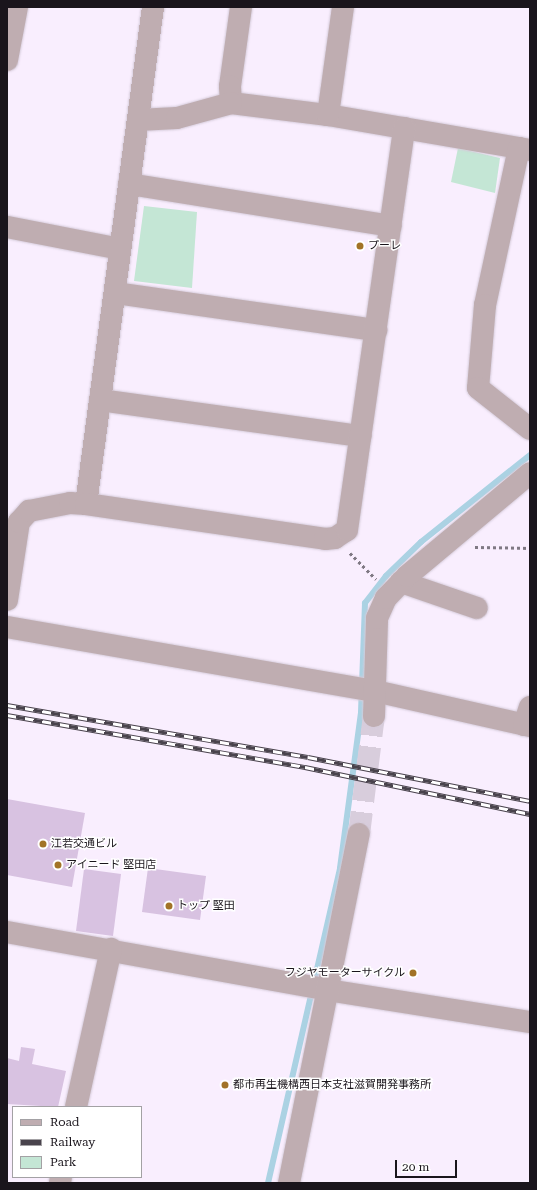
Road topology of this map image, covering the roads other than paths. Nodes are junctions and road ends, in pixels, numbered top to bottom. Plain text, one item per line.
1 (17, 7) edge
2 (153, 7) edge
3 (242, 7) edge
4 (343, 7) edge
5 (7, 60) edge
6 (231, 103) junction
7 (328, 115) junction
8 (138, 120) junction
9 (404, 128) junction
10 (525, 149) edge
11 (129, 184) junction
12 (391, 226) junction
13 (7, 227) edge
14 (120, 249) junction
15 (115, 293) junction
16 (376, 330) junction
17 (100, 400) junction
18 (530, 429) edge
19 (361, 436) junction
20 (530, 473) edge
21 (86, 504) junction
22 (401, 582) junction
23 (7, 600) edge
24 (477, 608) dead end
25 (7, 627) edge
26 (364, 689) junction
27 (374, 716) tunnel mouth
28 (528, 719) edge
29 (359, 834) tunnel mouth
30 (7, 932) edge
31 (111, 949) junction
32 (318, 988) junction
33 (530, 1022) edge
34 (76, 1106) edge
35 (290, 1183) edge

1 - 5 street
2 - 8 street
3 - 6 street
4 - 7 street
6 - 7 street
6 - 8 street
7 - 9 street
8 - 11 street
9 - 10 street
9 - 12 street
10 - 18 street
11 - 12 street
11 - 14 street
12 - 16 street
13 - 14 street
14 - 15 street
15 - 16 street
15 - 17 street
16 - 19 street
17 - 19 street
17 - 21 street
19 - 21 street
20 - 22 street
21 - 23 street
22 - 24 street
22 - 26 street
25 - 26 street
26 - 27 street
26 - 28 street
29 - 32 street
30 - 31 street
31 - 32 street
31 - 34 street
32 - 33 street
32 - 35 street

